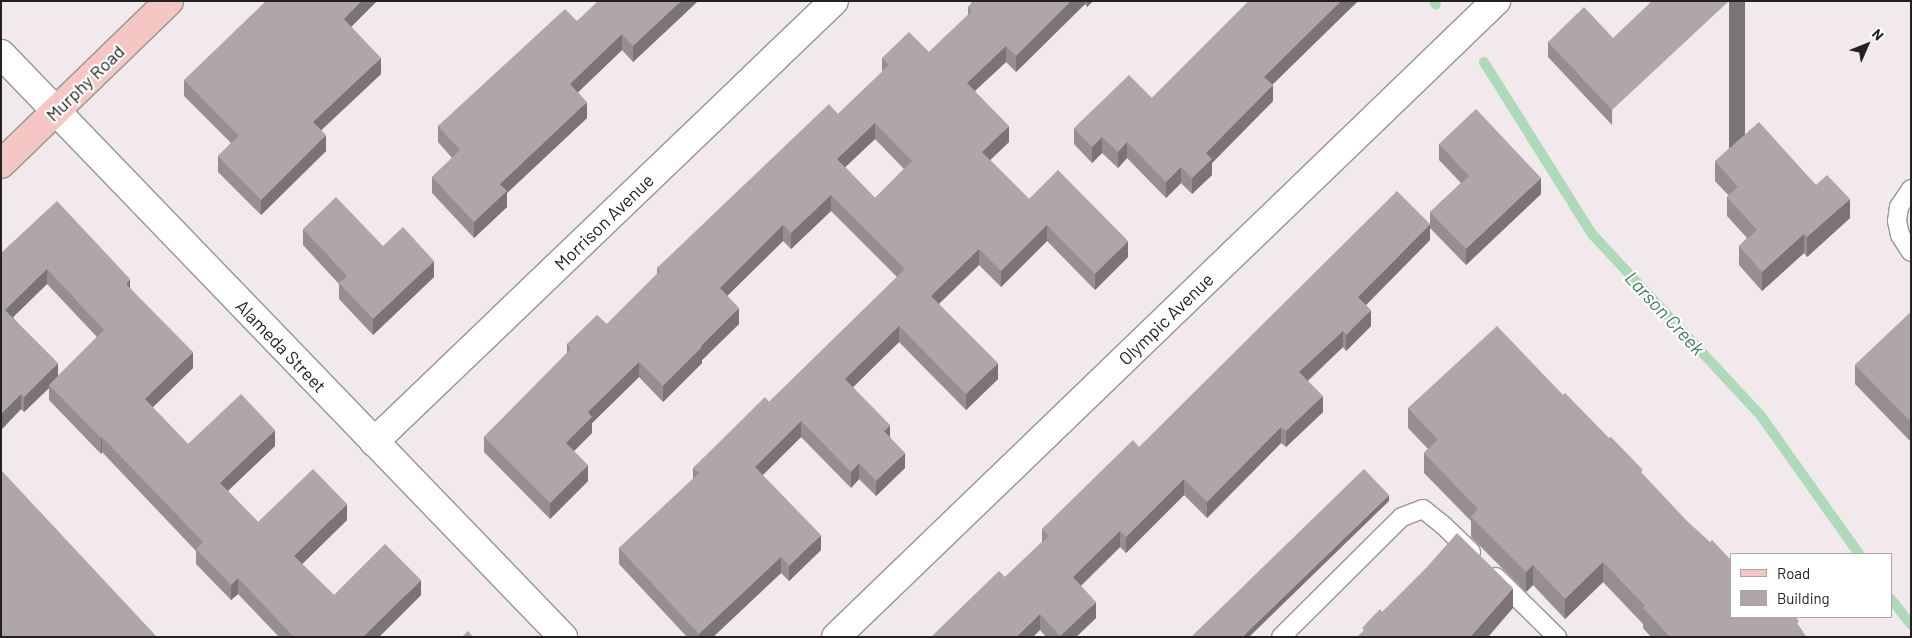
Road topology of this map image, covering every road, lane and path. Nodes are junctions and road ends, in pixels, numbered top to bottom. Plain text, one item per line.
1 (169, 1) edge
2 (834, 1) edge
3 (1496, 1) edge
4 (1, 54) edge
5 (56, 111) junction
6 (1, 164) edge
7 (1911, 189) edge
8 (1911, 252) edge
9 (374, 442) junction
10 (563, 637) edge
11 (836, 637) edge
12 (1281, 637) edge
13 (1557, 637) edge

1 - 5 street, Murphy Road
2 - 9 street, Morrison Avenue
3 - 11 street, Olympic Avenue
4 - 5 street, Alameda Street
5 - 6 street, Murphy Road
5 - 9 street, Alameda Street
7 - 8 lane
9 - 10 street, Alameda Street
12 - 13 lane

